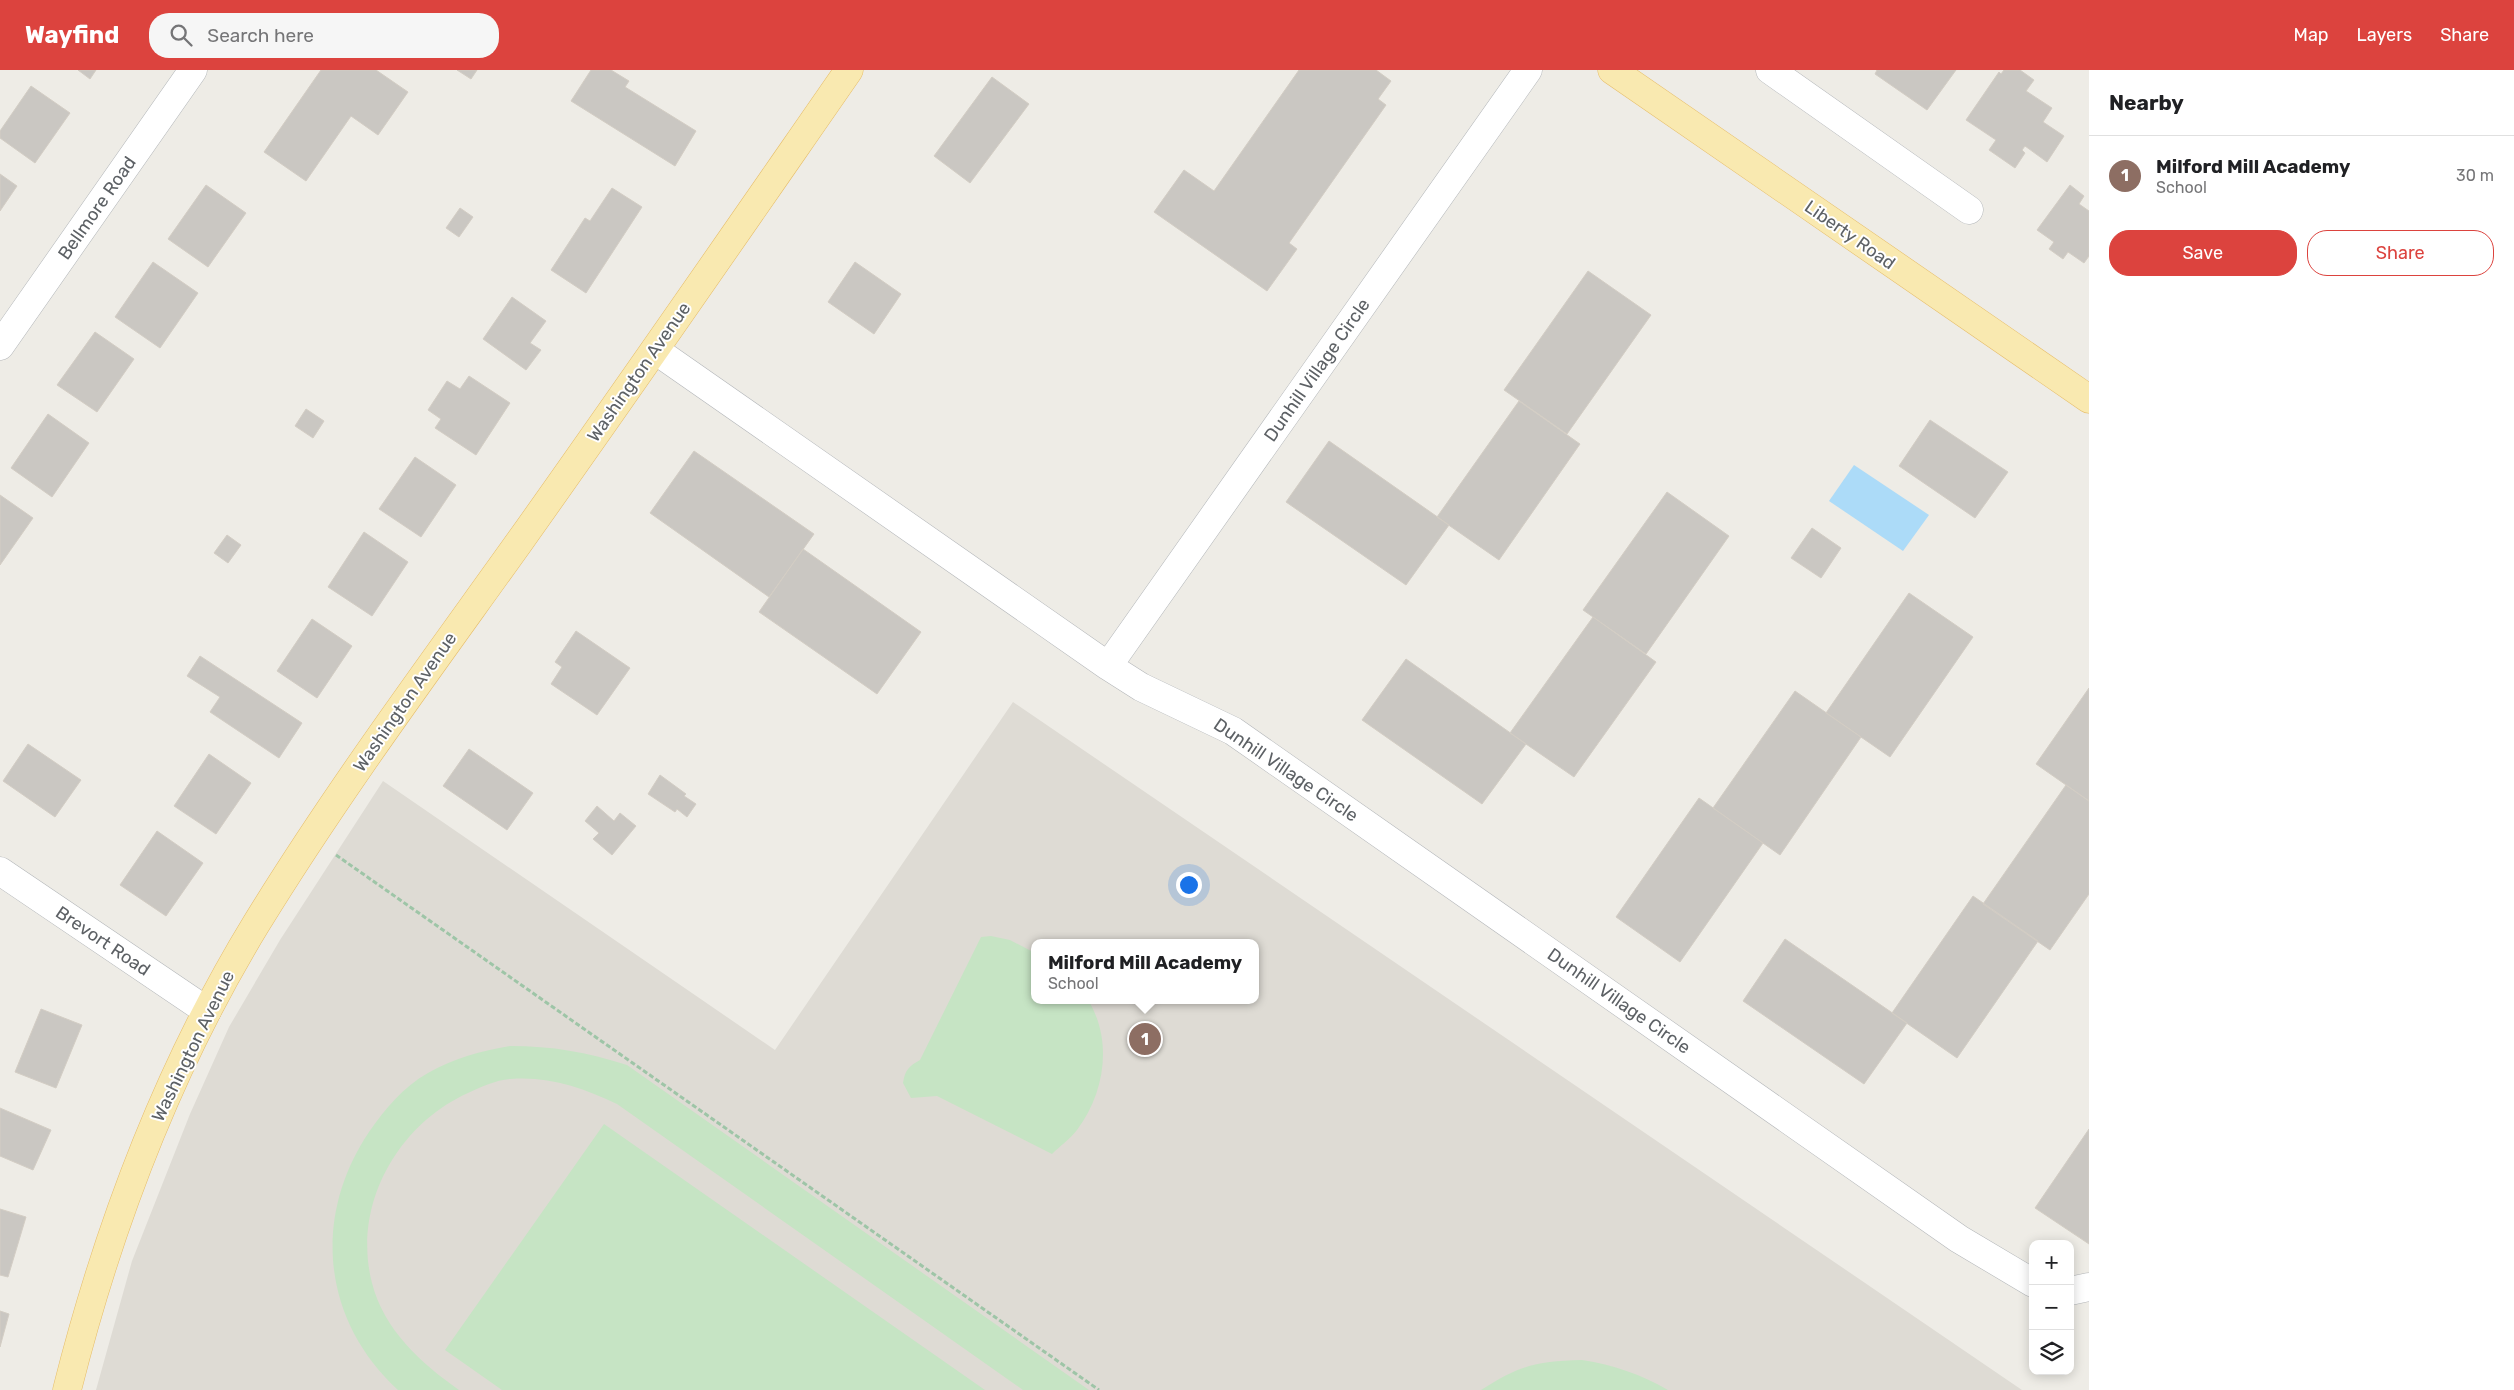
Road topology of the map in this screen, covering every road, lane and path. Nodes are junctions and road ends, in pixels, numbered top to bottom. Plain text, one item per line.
1 (193, 70) edge
2 (849, 70) edge
3 (1528, 70) edge
4 (1612, 70) edge
5 (1770, 70) edge
6 (1969, 210) dead end
7 (0, 346) edge
8 (655, 350) junction
9 (2089, 399) edge
10 (1108, 666) junction
11 (312, 838) junction
12 (0, 871) edge
13 (207, 1011) junction
14 (2029, 1281) edge
15 (2089, 1288) edge
16 (2074, 1290) edge
17 (67, 1390) edge
18 (1099, 1390) edge

1 - 7 street, Bellmore Road
2 - 8 main road, Washington Avenue
3 - 10 street, Dunhill Village Circle
4 - 9 main road, Liberty Road
5 - 6 street
8 - 10 street
8 - 11 main road, Washington Avenue
10 - 14 street, Dunhill Village Circle
11 - 13 main road, Washington Avenue
11 - 18 path
12 - 13 street, Brevort Road
13 - 17 main road, Washington Avenue
15 - 16 street

